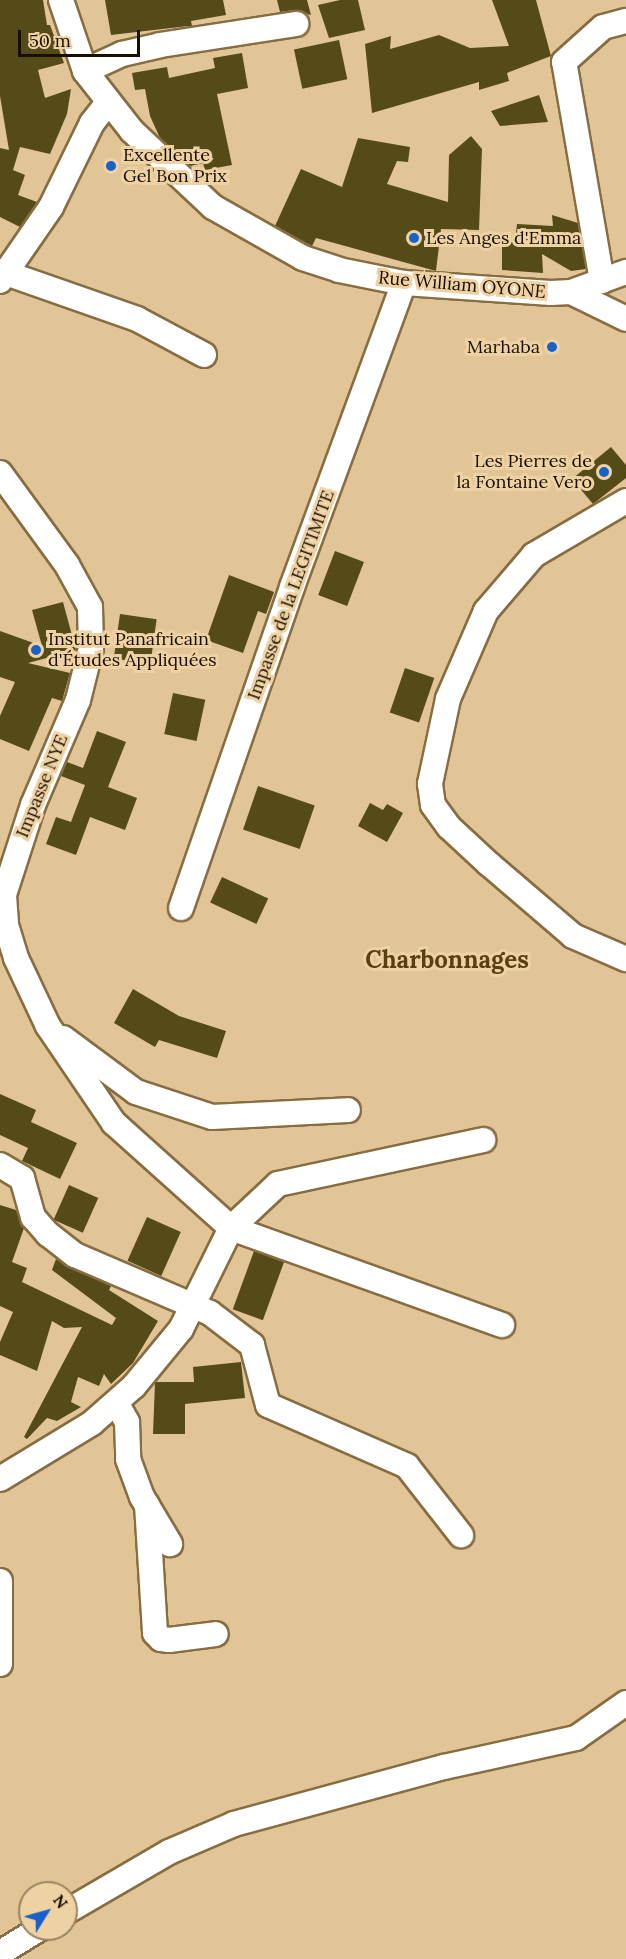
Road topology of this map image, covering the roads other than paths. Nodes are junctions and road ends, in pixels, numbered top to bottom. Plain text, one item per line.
1 (61, 0) edge
2 (626, 21) edge
3 (296, 24) dead end
4 (85, 71) junction
5 (107, 104) junction
6 (626, 272) edge
7 (2, 275) edge
8 (602, 281) junction
9 (404, 283) junction
10 (571, 292) junction
11 (626, 319) edge
12 (204, 355) dead end
13 (0, 473) edge
14 (626, 501) edge
15 (181, 908) dead end
16 (626, 959) edge
17 (48, 1026) junction
18 (348, 1110) dead end
19 (483, 1140) dead end
20 (0, 1165) edge
21 (231, 1228) junction
22 (195, 1305) junction
23 (501, 1325) dead end
24 (117, 1404) junction
25 (0, 1479) edge
26 (147, 1505) junction
27 (461, 1535) dead end
28 (170, 1544) dead end
29 (0, 1581) edge
30 (216, 1634) dead end
31 (0, 1664) edge
32 (626, 1703) edge
33 (78, 1905) edge
34 (20, 1941) edge
35 (0, 1953) edge

1 - 4 street, Rue William OYONE
2 - 8 street
3 - 4 street
4 - 5 street, Rue William OYONE
5 - 7 street
5 - 9 street, Rue William OYONE
6 - 8 street, Rue William OYONE
7 - 12 street
8 - 10 street, Rue William OYONE
9 - 10 street, Rue William OYONE
9 - 15 street, Impasse de la LEGITIMITE
10 - 11 street
13 - 17 street, Impasse NYE
14 - 16 street
17 - 18 street
17 - 21 street, Impasse NYE
19 - 21 street
20 - 22 street
21 - 22 street
21 - 23 street
22 - 24 street
22 - 27 street
24 - 25 street
24 - 26 street
26 - 28 street
26 - 30 street
29 - 31 street
32 - 33 street
34 - 35 street

